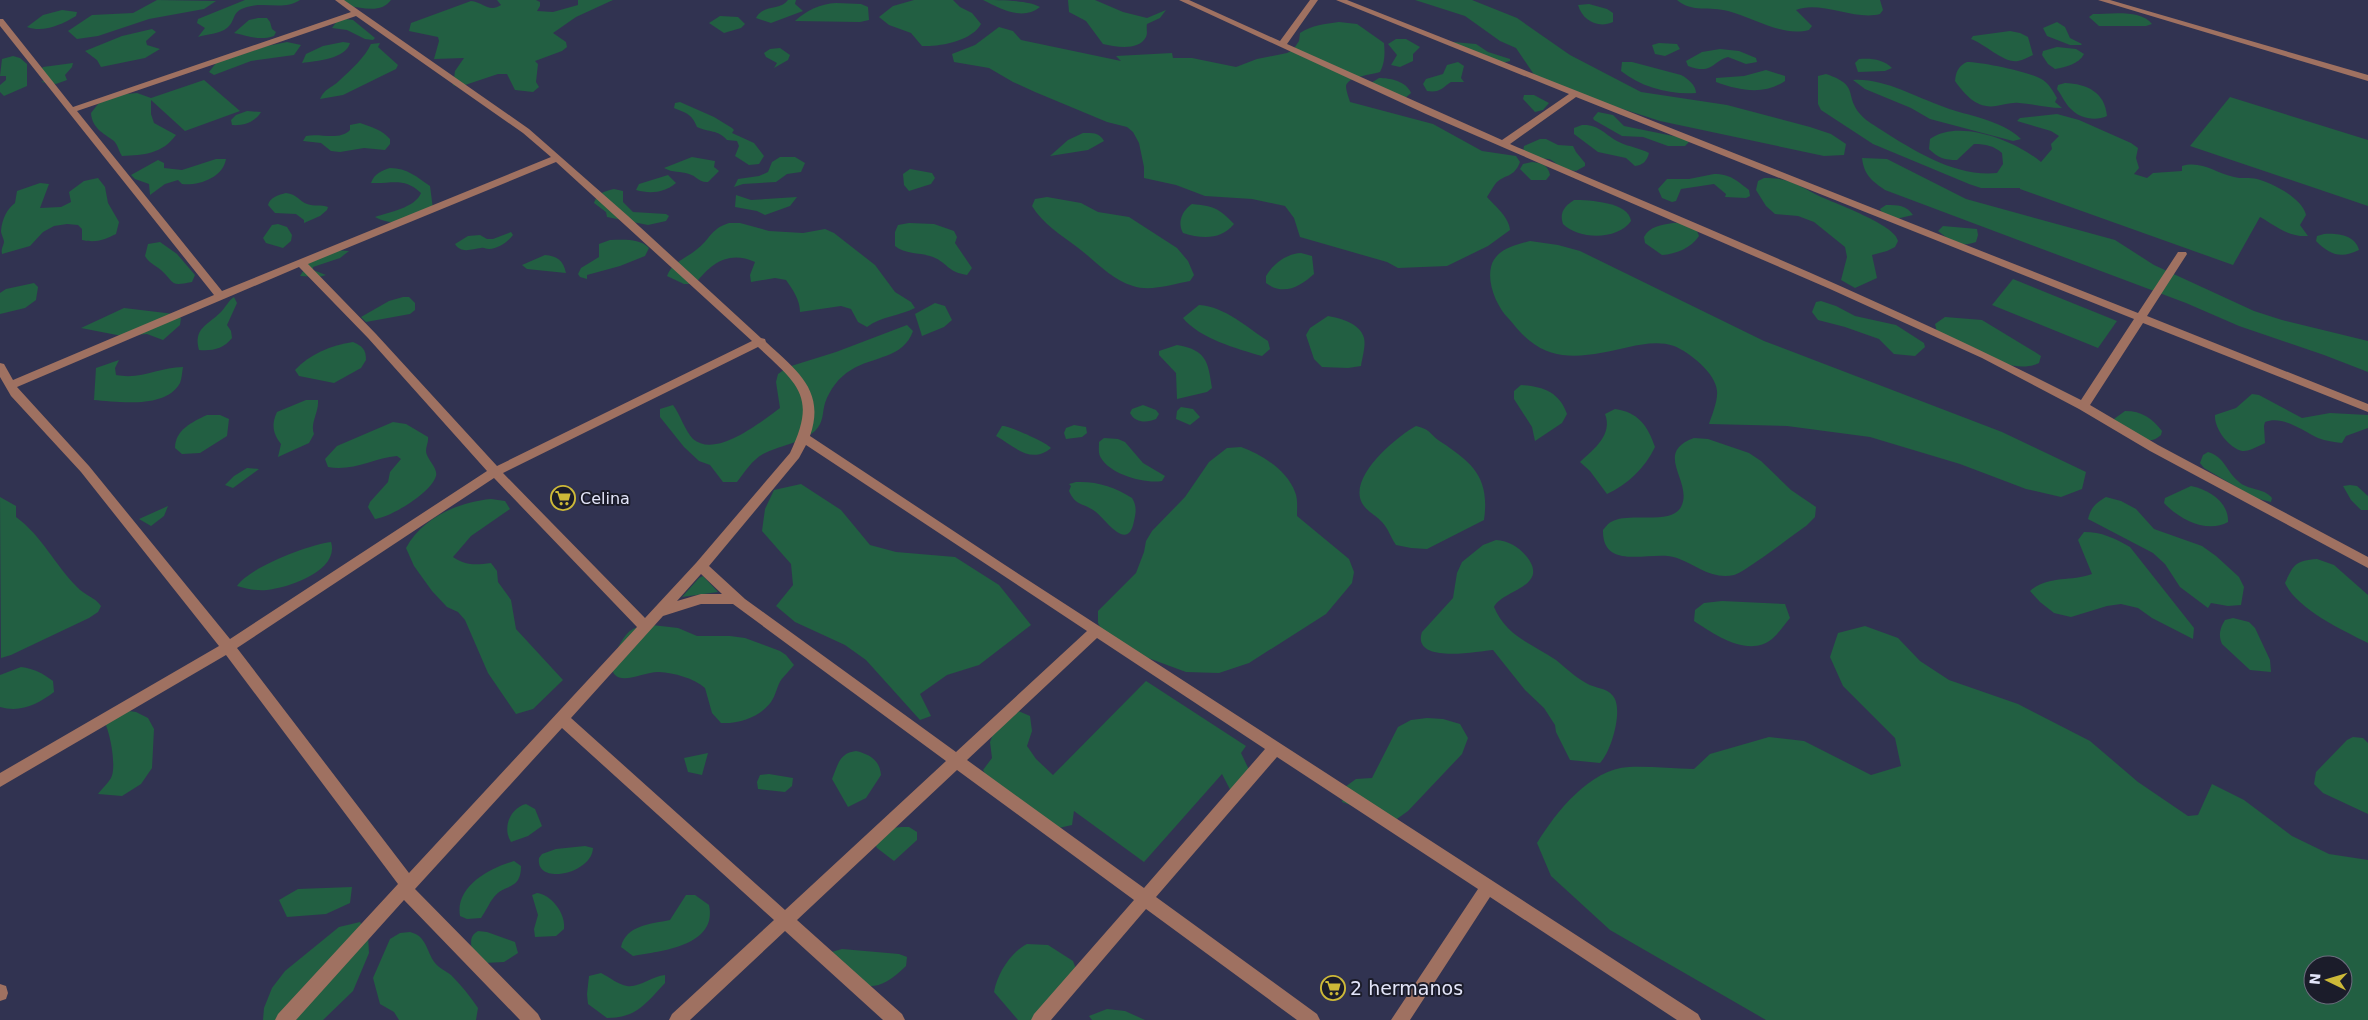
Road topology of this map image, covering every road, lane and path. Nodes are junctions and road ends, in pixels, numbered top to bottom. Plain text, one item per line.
1 (339, 0) edge
2 (1182, 0) edge
3 (1314, 0) edge
4 (1340, 0) edge
5 (2102, 0) edge
6 (357, 13) junction
7 (0, 21) edge
8 (1282, 45) junction
9 (2368, 78) edge
10 (1576, 94) junction
11 (72, 110) junction
12 (1503, 144) junction
13 (557, 158) junction
14 (2182, 254) dead end
15 (301, 263) junction
16 (220, 296) junction
17 (2141, 318) junction
18 (761, 341) junction
19 (0, 367) edge
20 (11, 385) junction
21 (2083, 406) junction
22 (2368, 408) edge
23 (804, 437) junction
24 (495, 472) junction
25 (2368, 563) edge
26 (701, 566) junction
27 (736, 599) junction
28 (658, 613) junction
29 (645, 627) junction
30 (1096, 631) junction
31 (228, 647) junction
32 (561, 718) junction
33 (1275, 748) junction
34 (957, 761) junction
35 (0, 782) edge
36 (406, 887) junction
37 (1488, 887) junction
38 (1145, 898) junction
39 (785, 920) junction
40 (284, 1020) edge
41 (532, 1020) edge
42 (678, 1020) edge
43 (896, 1020) edge
44 (1040, 1020) edge
45 (1311, 1020) edge
46 (1400, 1020) edge
47 (1692, 1020) edge

1 - 6 street
2 - 8 street
3 - 8 street
4 - 10 street
5 - 9 street
6 - 11 street
6 - 13 street
7 - 11 street
8 - 12 street
10 - 12 street
10 - 17 street
11 - 16 street
12 - 21 street
13 - 15 street
13 - 18 street
14 - 17 street
15 - 16 street
15 - 24 street
16 - 20 street
17 - 21 street
17 - 22 street
18 - 23 street
18 - 24 street
19 - 20 street
20 - 31 street
21 - 25 street
23 - 26 street
23 - 30 street
24 - 29 street
24 - 31 street
26 - 27 street
26 - 28 street
27 - 28 street
27 - 34 street
28 - 29 street
29 - 32 street
30 - 33 street
30 - 34 street
31 - 35 street
31 - 36 street
32 - 36 street
32 - 39 street
33 - 37 street
33 - 38 street
34 - 38 street
34 - 39 street
36 - 40 street
36 - 41 street
37 - 46 street
37 - 47 street
38 - 44 street
38 - 45 street
39 - 42 street
39 - 43 street

